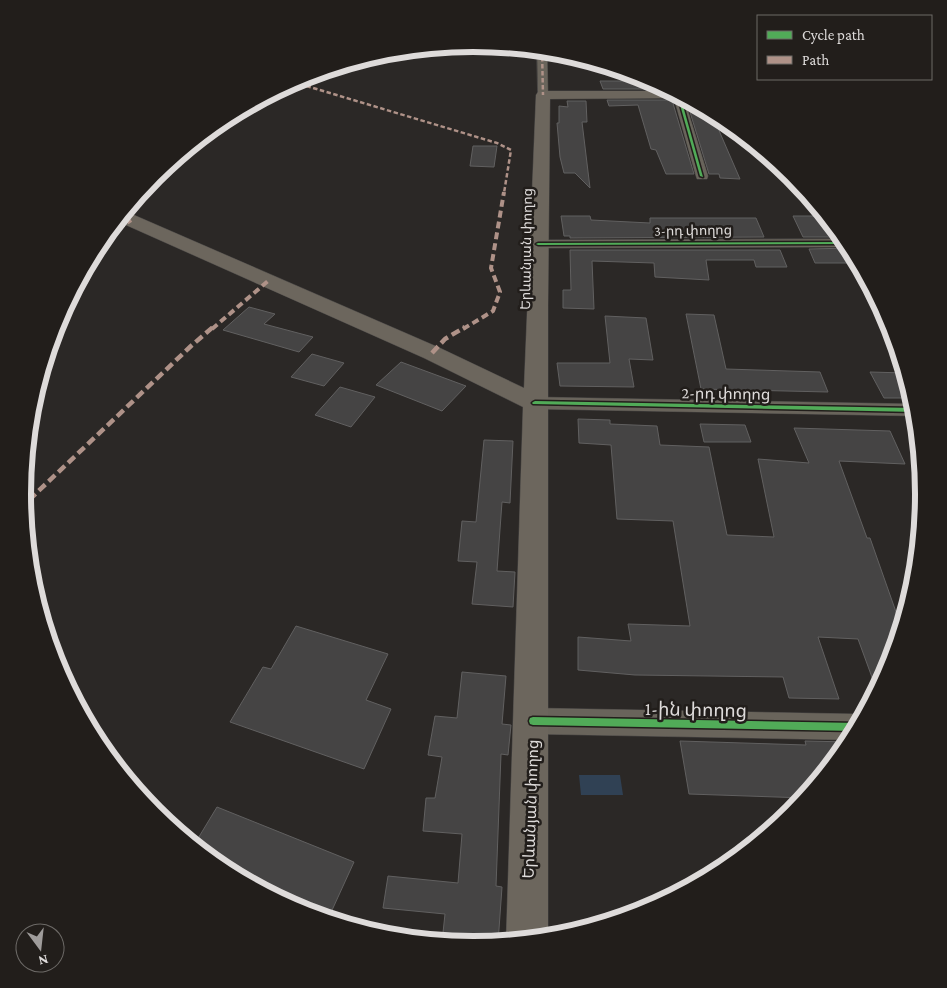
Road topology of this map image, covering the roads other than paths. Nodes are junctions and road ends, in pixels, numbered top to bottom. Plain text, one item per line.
1 (542, 58) edge
2 (543, 95) junction
3 (665, 95) edge
4 (680, 103) edge
5 (702, 176) dead end
6 (128, 219) edge
7 (837, 243) edge
8 (538, 244) junction
9 (535, 403) junction
10 (907, 410) edge
11 (533, 720) junction
12 (849, 727) edge
13 (527, 932) edge

1 - 2 street
2 - 3 main road
2 - 8 main road, Երևանյան փողոց
4 - 5 street
6 - 9 main road
7 - 8 street, 3-րդ փողոց
8 - 9 main road, Երևանյան փողոց
9 - 10 street, 2-րդ փողոց
9 - 11 main road, Երևանյան փողոց
11 - 12 street, 1-ին փողոց
11 - 13 main road, Երևանյան փողոց

